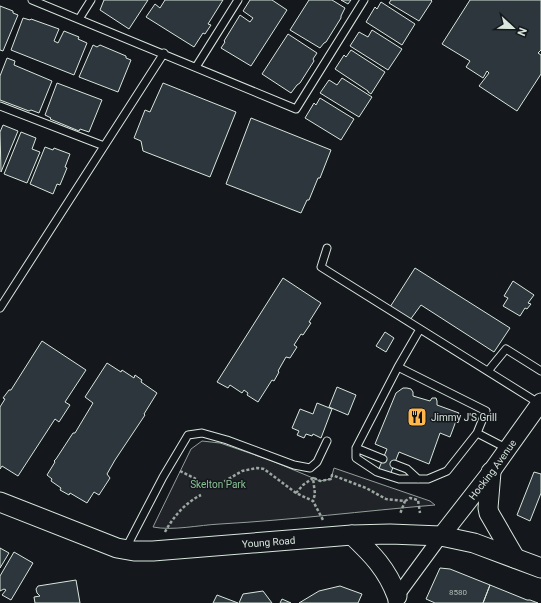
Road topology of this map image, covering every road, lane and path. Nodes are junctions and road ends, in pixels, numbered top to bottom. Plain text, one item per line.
1 (32, 0) edge
2 (91, 0) edge
3 (238, 0) edge
4 (364, 0) edge
5 (80, 19) junction
6 (164, 53) junction
7 (196, 67) junction
8 (0, 106) edge
9 (104, 146) junction
10 (327, 248) dead end
11 (0, 308) edge
12 (420, 329) junction
13 (398, 367) junction
14 (488, 371) junction
15 (541, 371) edge
16 (540, 403) edge
17 (477, 432) junction
18 (327, 441) dead end
19 (356, 448) junction
20 (508, 449) junction
21 (383, 459) dead end
22 (394, 464) dead end
23 (180, 471) dead end
24 (491, 472) junction
25 (313, 478) junction
26 (196, 479) dead end
27 (418, 479) junction
28 (220, 484) dead end
29 (296, 493) junction
30 (201, 495) dead end
31 (313, 501) junction
32 (405, 501) junction
33 (0, 502) edge
34 (420, 513) dead end
35 (400, 514) dead end
36 (323, 520) dead end
37 (165, 532) dead end
38 (352, 535) junction
39 (441, 536) junction
40 (126, 550) junction
41 (515, 558) junction
42 (541, 568) edge
43 (395, 599) edge

1 - 5 lane
2 - 5 lane
3 - 7 lane
4 - 7 lane
5 - 6 lane
6 - 7 lane
6 - 9 lane
8 - 9 lane
9 - 11 lane
10 - 12 lane
12 - 13 lane
12 - 14 lane
13 - 17 lane
13 - 19 lane
14 - 15 lane
14 - 16 lane
16 - 20 street, Hocking Avenue
17 - 20 lane
17 - 27 lane
18 - 40 lane
19 - 21 lane
19 - 27 lane
20 - 24 street, Hocking Avenue
22 - 27 lane
23 - 26 path
24 - 39 street, Hocking Avenue
24 - 41 main road
25 - 29 path
25 - 31 path
25 - 32 path
28 - 29 path
29 - 31 path
30 - 37 path
31 - 36 path
32 - 34 path
32 - 35 path
33 - 40 main road, Young Road
38 - 39 main road, Young Road
38 - 40 main road, Young Road
38 - 43 main road
39 - 41 main road, Young Road
39 - 43 street
41 - 42 main road, Young Road

